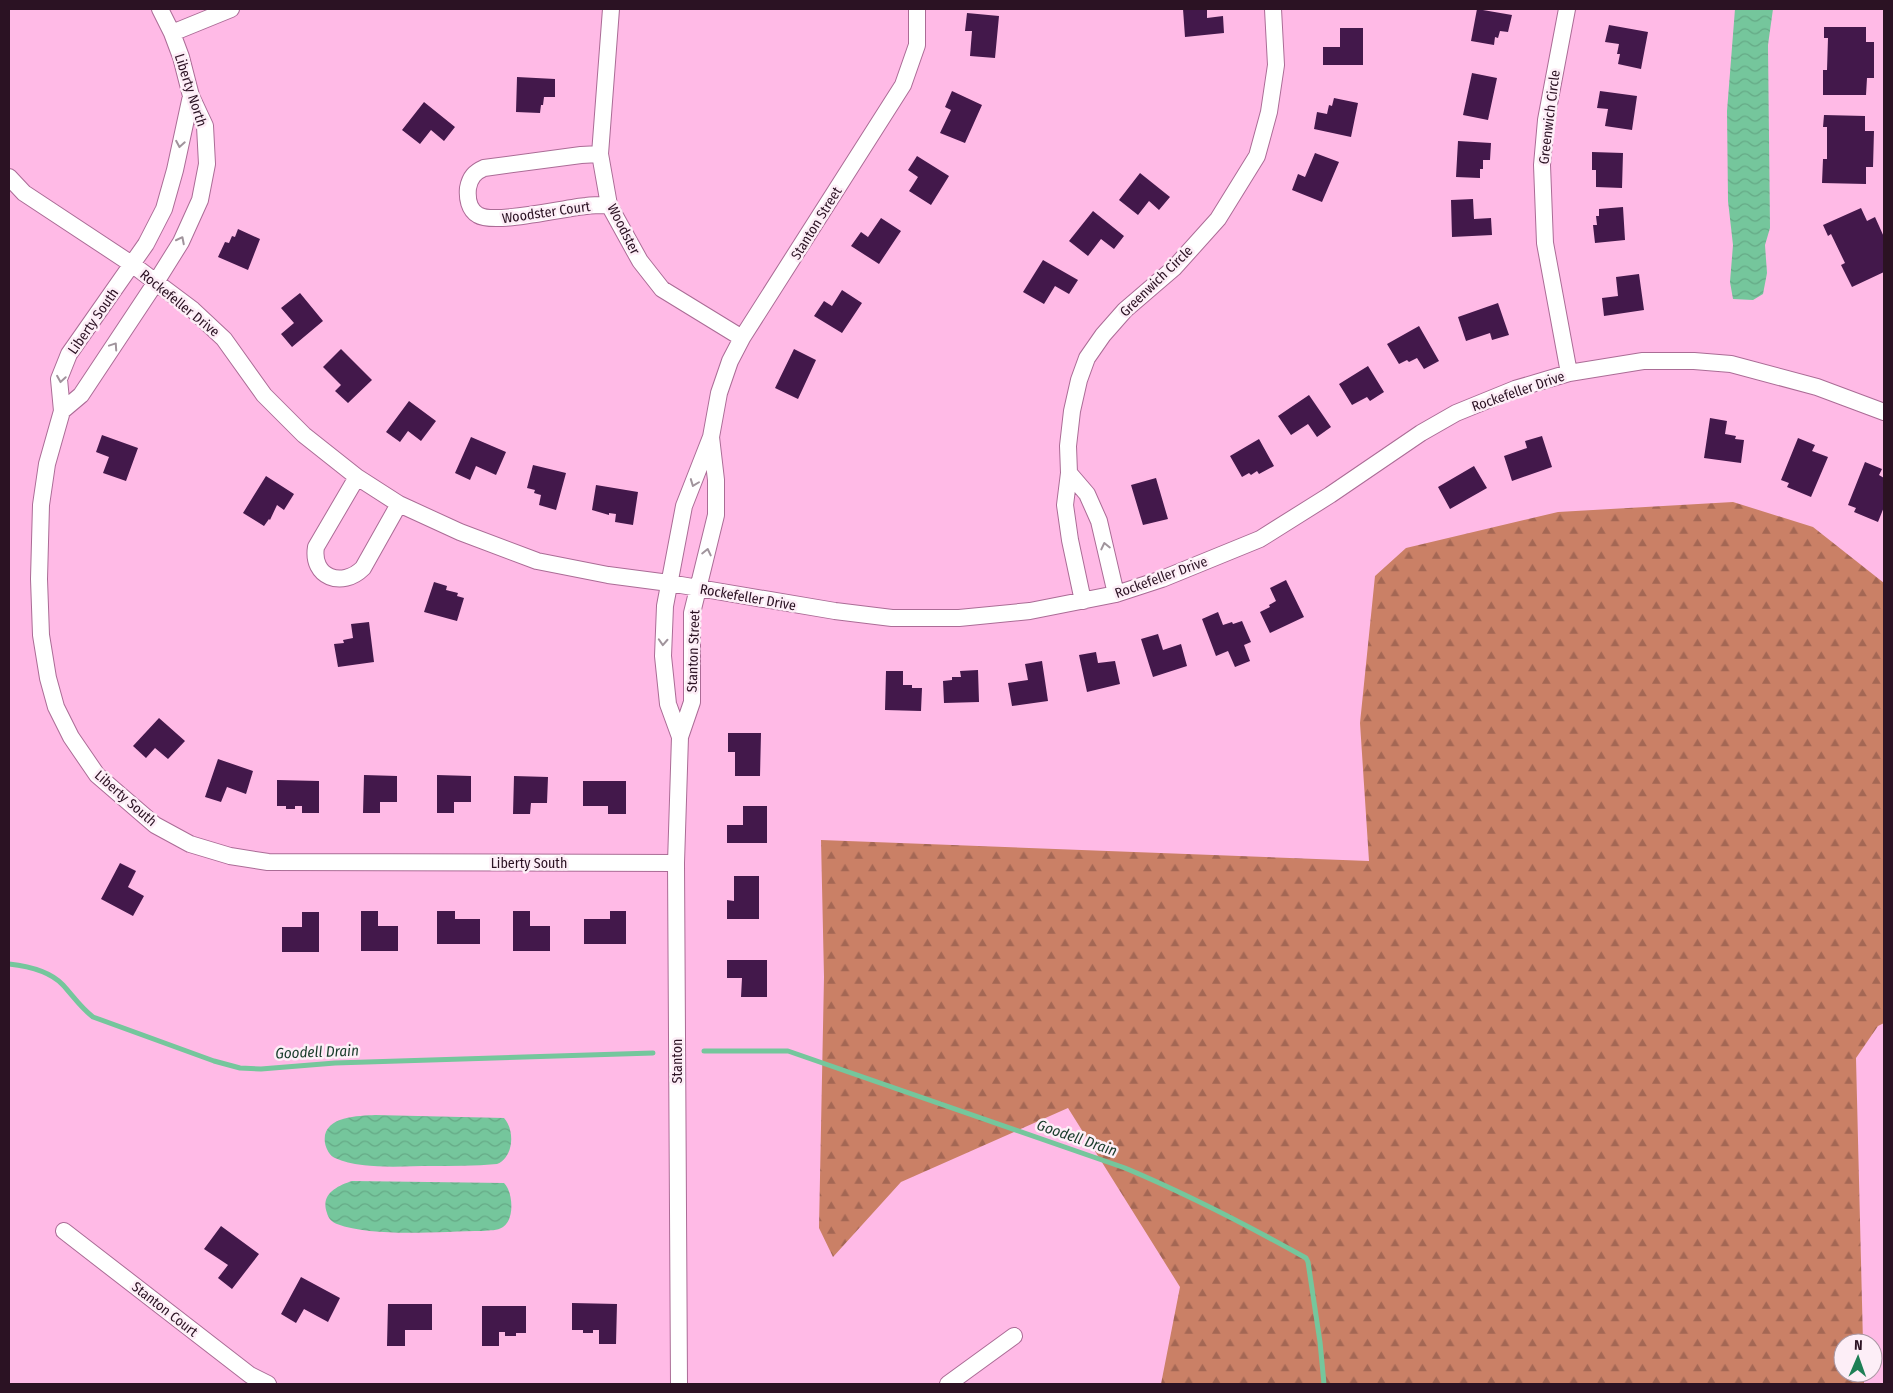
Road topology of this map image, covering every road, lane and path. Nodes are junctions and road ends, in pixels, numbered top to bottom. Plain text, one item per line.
1 (160, 9) edge
2 (231, 9) edge
3 (611, 9) edge
4 (917, 9) edge
5 (1273, 9) edge
6 (1567, 9) edge
7 (172, 33) junction
8 (191, 96) junction
9 (600, 154) junction
10 (9, 177) edge
11 (16, 191) edge
12 (609, 205) junction
13 (133, 265) junction
14 (156, 282) junction
15 (742, 338) junction
16 (1569, 373) junction
17 (62, 411) junction
18 (1884, 412) edge
19 (711, 437) junction
20 (1069, 473) junction
21 (358, 477) junction
22 (399, 504) junction
23 (669, 583) junction
24 (698, 588) junction
25 (1116, 594) junction
26 (1083, 601) junction
27 (680, 737) junction
28 (676, 863) junction
29 (64, 1231) dead end
30 (1014, 1336) dead end
31 (268, 1384) edge
32 (679, 1384) edge
33 (948, 1384) edge

1 - 7 street, Liberty North
2 - 7 street
3 - 9 street, Woodster
4 - 15 street, Stanton Street
5 - 20 street, Greenwich Circle
6 - 16 street, Greenwich Circle
7 - 8 street, Liberty North
8 -> 13 street, Liberty South
14 -> 8 street, Liberty North
9 - 12 street, Woodster
9 - 12 street, Woodster Court
10 - 11 street, Rockefeller Drive
11 - 13 street, Rockefeller Drive
12 - 15 street, Woodster
13 - 14 street, Rockefeller Drive
13 -> 17 street, Liberty South
17 -> 14 street
14 - 21 street, Rockefeller Drive
15 - 19 street, Stanton Street
16 - 18 street, Rockefeller Drive
16 - 25 street, Rockefeller Drive
17 - 28 street, Liberty South
19 -> 23 street, Stanton Street
24 -> 19 street, Stanton Street
25 -> 20 street
20 - 26 street, Greenwich Circle
21 - 22 street, Rockefeller Drive
21 - 22 street
22 - 23 street, Rockefeller Drive
23 - 24 street, Rockefeller Drive
23 -> 27 street, Stanton Street
24 - 26 street, Rockefeller Drive
24 - 27 street, Stanton Street
25 - 26 street, Rockefeller Drive
27 - 28 street, Stanton
28 - 32 street, Stanton
29 - 31 street, Stanton Court
30 - 33 street

